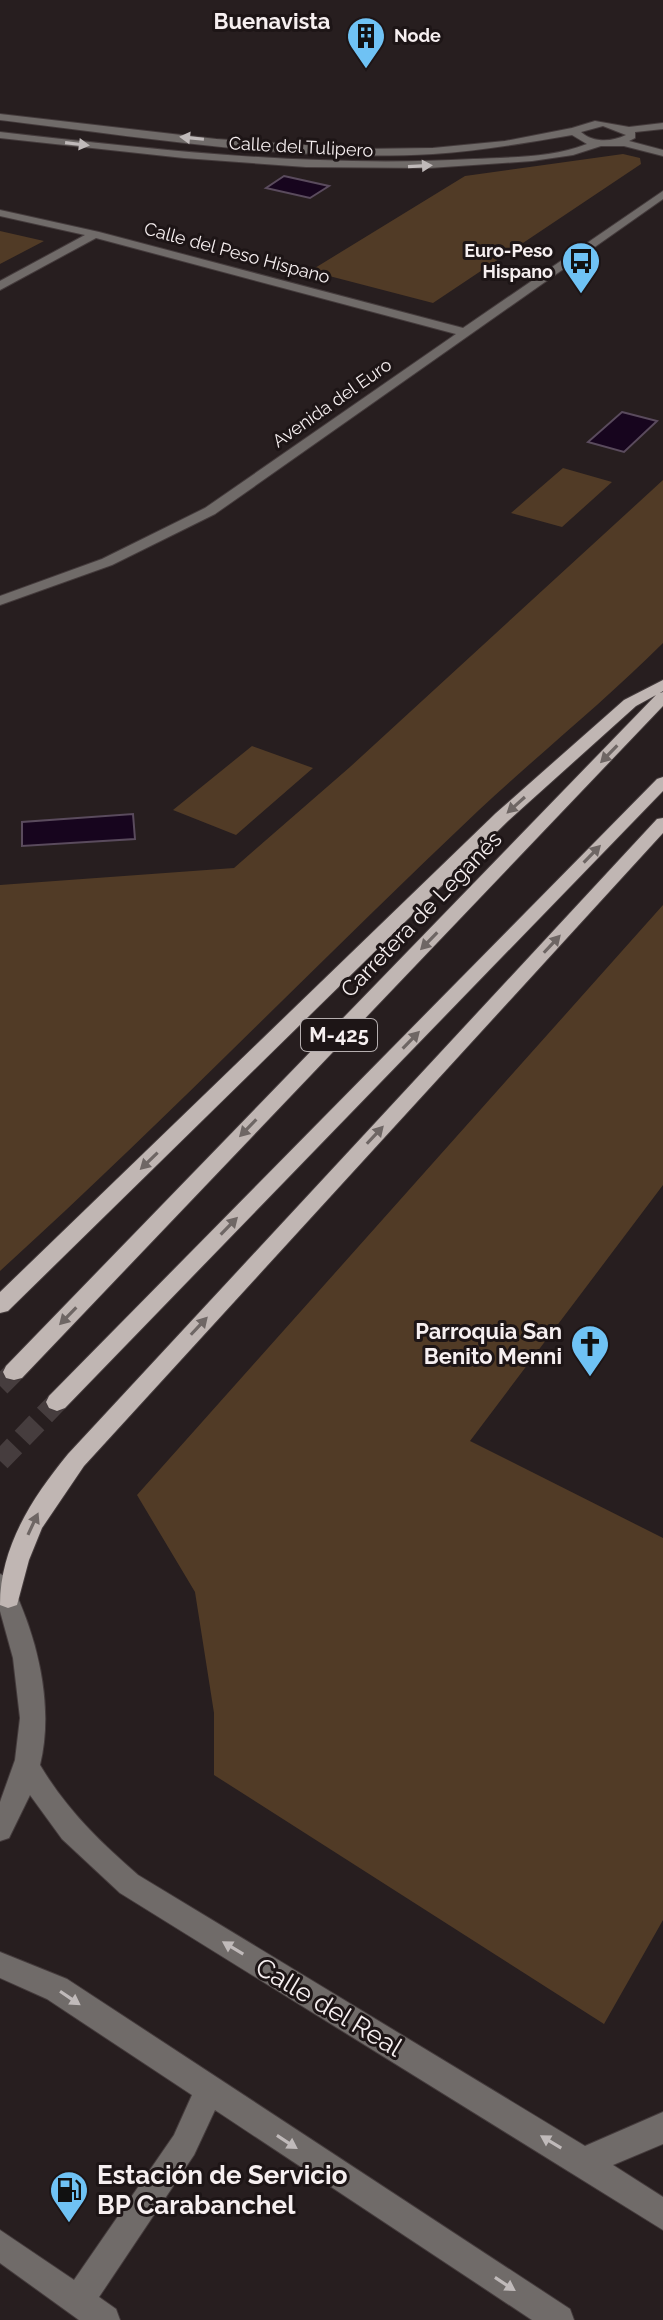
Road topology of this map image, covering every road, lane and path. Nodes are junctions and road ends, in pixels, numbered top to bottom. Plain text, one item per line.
1 (0, 117) edge
2 (663, 126) edge
3 (628, 130) junction
4 (575, 131) junction
5 (0, 135) edge
6 (619, 142) junction
7 (599, 143) junction
8 (663, 153) edge
9 (663, 194) edge
10 (0, 213) edge
11 (95, 234) junction
12 (0, 286) edge
13 (464, 332) junction
14 (0, 601) edge
15 (663, 685) edge
16 (663, 697) edge
17 (663, 782) edge
18 (663, 823) edge
19 (0, 1305) edge
20 (14, 1372) tunnel mouth
21 (57, 1402) tunnel mouth
22 (4, 1591) edge
23 (26, 1765) junction
24 (0, 1829) edge
25 (0, 1965) edge
26 (209, 2090) junction
27 (663, 2127) edge
28 (583, 2162) junction
29 (663, 2215) edge
30 (0, 2245) edge
31 (78, 2301) junction
32 (105, 2320) edge
33 (559, 2320) edge

4 -> 1 street, Calle del Tulipero
2 - 3 street
3 - 4 street, Calle del Tulipero
3 - 6 street
4 - 7 street
5 -> 7 street, Calle del Tulipero
6 - 7 street, Calle del Tulipero
6 - 8 street
9 - 13 street, Avenida del Euro
10 - 11 street, Calle del Peso Hispano
11 - 12 street
11 - 13 street, Calle del Peso Hispano
13 - 14 street, Avenida del Euro
15 -> 19 main road
16 -> 20 main road, Carretera de Leganés / M-425
21 -> 17 main road, M-425
22 -> 18 main road
22 - 23 street
23 - 24 street
28 -> 23 street, Calle del Real
25 -> 26 street
26 - 31 street
26 -> 33 street
27 - 28 street
28 - 29 street, Calle del Real
30 - 31 street
31 - 32 street

